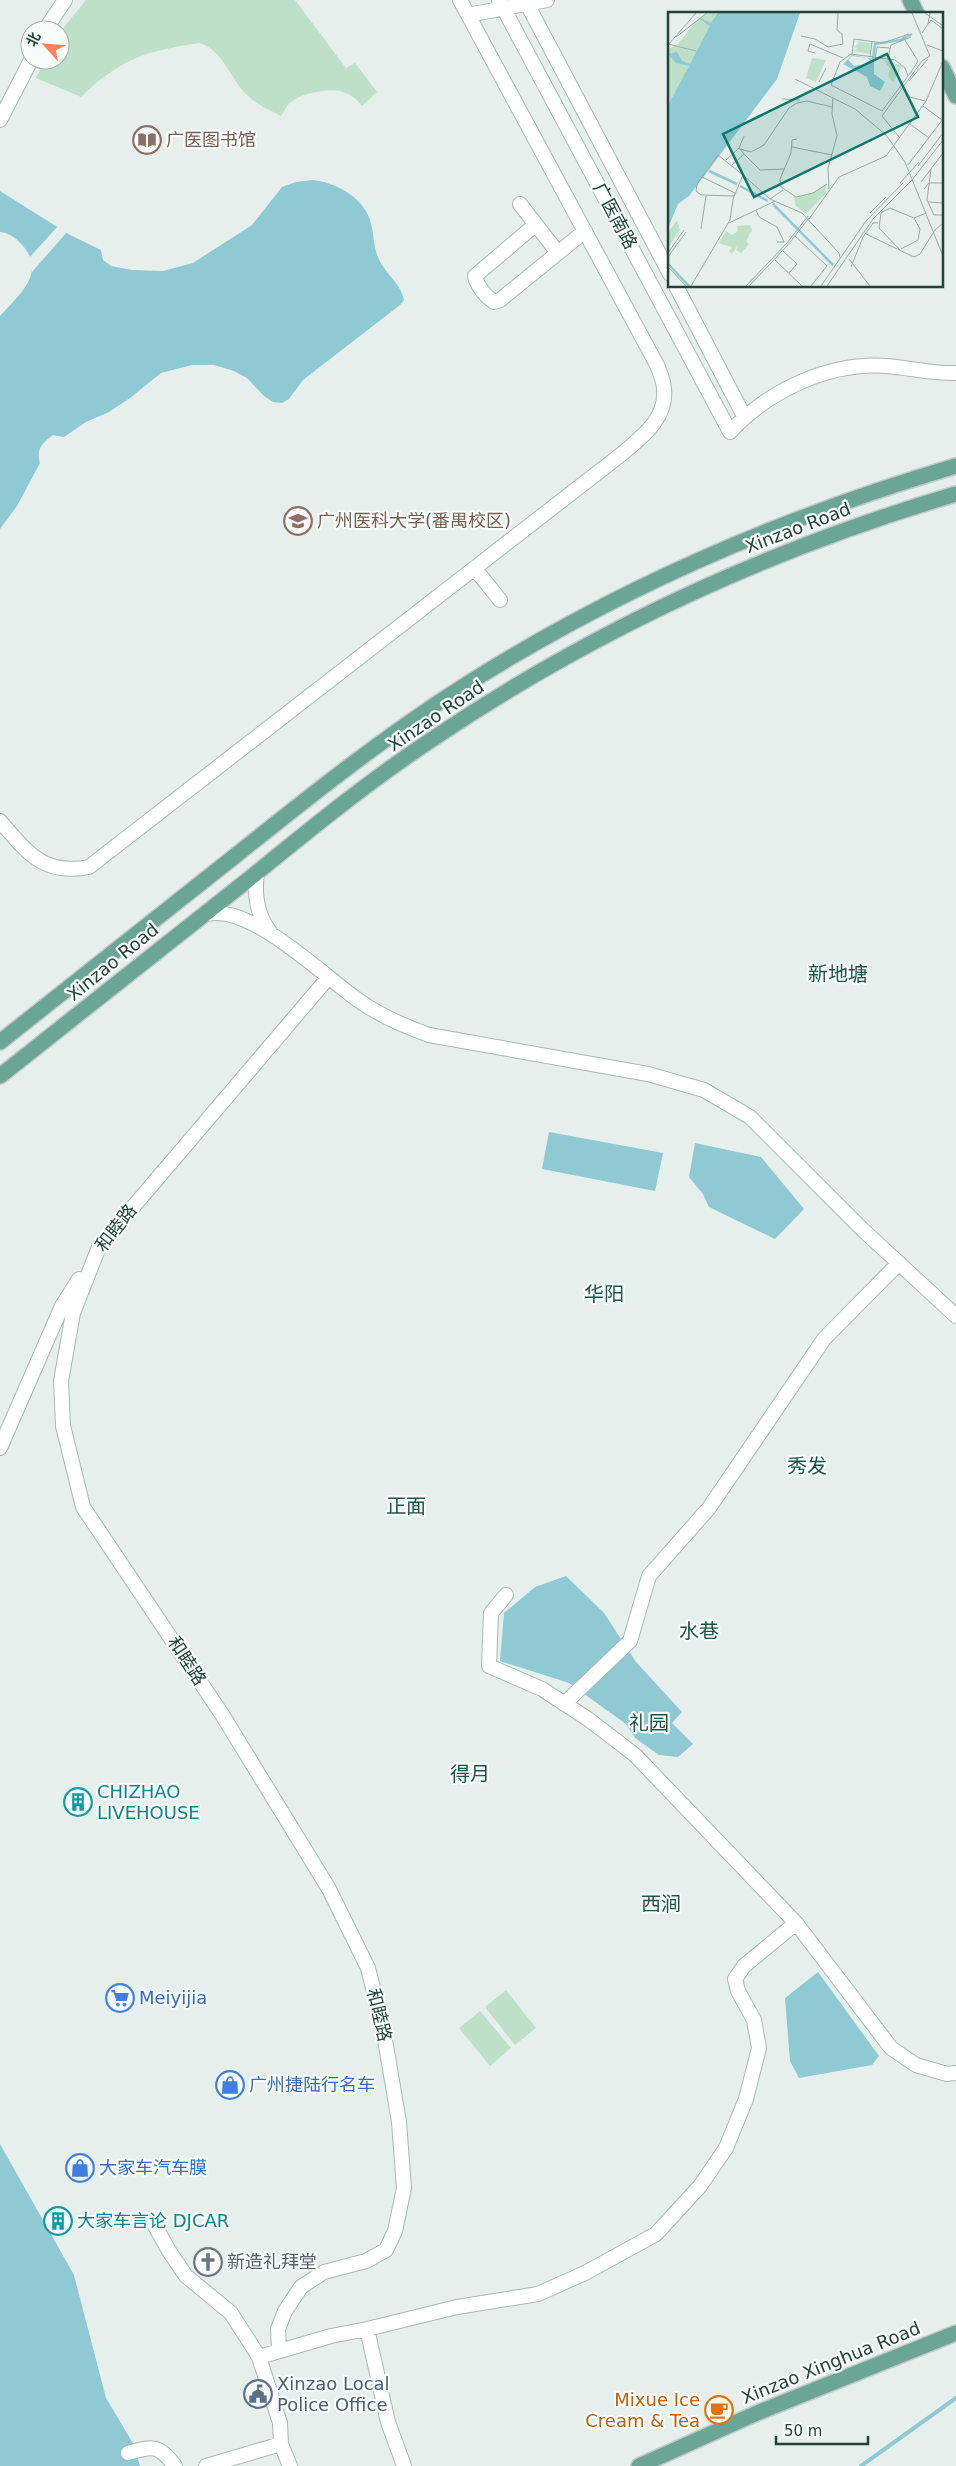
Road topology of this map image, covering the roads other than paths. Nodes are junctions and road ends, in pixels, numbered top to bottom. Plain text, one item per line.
1 (460, 0) edge
2 (500, 0) edge
3 (526, 0) edge
4 (547, 0) edge
5 (910, 0) edge
6 (59, 2) edge
7 (916, 12) edge
8 (468, 15) junction
9 (51, 20) edge
10 (26, 70) edge
11 (944, 71) edge
12 (956, 96) edge
13 (0, 120) edge
14 (520, 204) dead end
15 (535, 225) junction
16 (585, 231) junction
17 (558, 253) junction
18 (668, 270) edge
19 (677, 288) edge
20 (956, 373) edge
21 (744, 416) junction
22 (956, 466) edge
23 (956, 494) edge
24 (475, 569) junction
25 (500, 600) dead end
26 (0, 821) edge
27 (257, 872) junction
28 (203, 915) junction
29 (271, 933) junction
30 (328, 978) junction
31 (0, 1042) edge
32 (0, 1076) edge
33 (98, 1246) junction
34 (899, 1263) junction
35 (956, 1316) edge
36 (0, 1448) edge
37 (506, 1595) dead end
38 (564, 1704) junction
39 (796, 1923) junction
40 (956, 2074) edge
41 (154, 2224) dead end
42 (367, 2329) junction
43 (956, 2333) edge
44 (279, 2350) junction
45 (259, 2357) junction
46 (282, 2444) junction
47 (128, 2453) dead end
48 (175, 2466) edge
49 (206, 2466) edge
50 (290, 2466) edge
51 (404, 2466) edge
52 (639, 2466) edge

1 - 8 street
2 - 21 street, 广医南路
3 - 18 street, 广医南路
4 - 8 street
5 - 7 main road
6 - 9 street
8 - 16 street
10 - 13 street
11 - 12 main road
14 - 15 street
15 - 17 street
15 - 17 street
16 - 17 street
16 - 24 street
19 - 21 street
20 - 21 street
22 - 31 main road, Xinzao Road
23 - 27 main road, Xinzao Road
24 - 25 street
24 - 26 street
27 - 28 main road, Xinzao Road
27 - 29 street
28 - 29 street
28 - 32 main road, Xinzao Road
29 - 30 street
30 - 33 street, 和睦路
30 - 34 street
33 - 36 street
33 - 44 street, 和睦路
34 - 35 street
34 - 38 street
37 - 38 street
38 - 39 street
39 - 40 street
39 - 42 street
41 - 45 street
42 - 44 street
42 - 51 street
43 - 52 main road, Xinzao Xinghua Road
44 - 45 street
45 - 46 street
46 - 49 street
46 - 50 street
47 - 48 street

